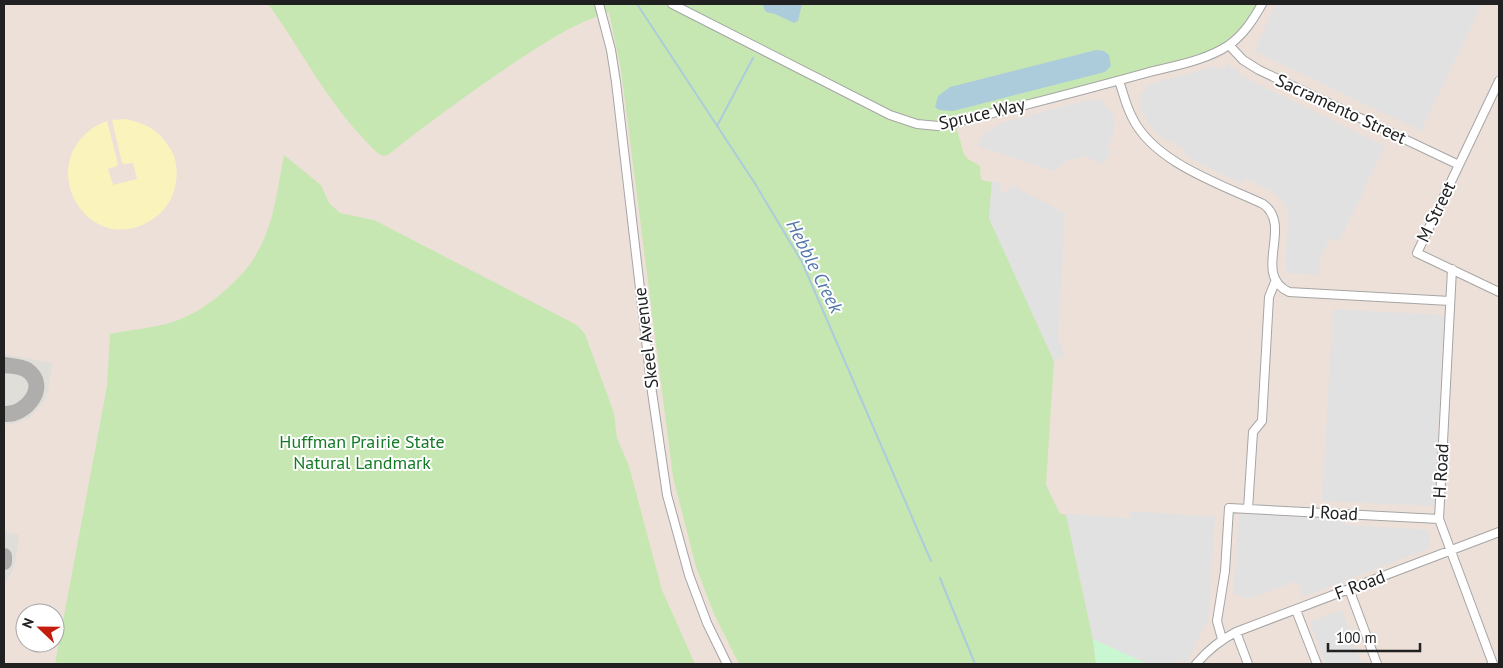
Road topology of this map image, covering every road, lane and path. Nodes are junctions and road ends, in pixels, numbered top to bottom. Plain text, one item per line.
1 (599, 4) edge
2 (672, 4) edge
3 (1262, 4) edge
4 (1229, 45) junction
5 (1120, 81) junction
6 (1499, 81) edge
7 (1459, 165) junction
8 (1452, 269) junction
9 (1275, 282) junction
10 (1499, 292) edge
11 (1450, 301) junction
12 (1248, 509) junction
13 (1439, 519) junction
14 (1499, 532) edge
15 (1450, 551) junction
16 (1349, 589) junction
17 (1296, 610) junction
18 (1236, 632) junction
19 (1222, 639) junction
20 (1199, 663) edge
21 (727, 664) edge
22 (1248, 664) edge
23 (1317, 664) edge
24 (1377, 664) edge
25 (1493, 664) edge

1 - 21 street, Skeel Avenue
2 - 5 street, Spruce Way
3 - 4 street, Spruce Way
4 - 5 street, Spruce Way
4 - 7 street, Sacramento Street
5 - 9 street
6 - 7 street
7 - 8 street, M Street
8 - 10 street
8 - 11 street, H Road
9 - 11 street
9 - 12 street
11 - 13 street, H Road
12 - 13 street, J Road
12 - 19 street, J Road
13 - 15 street, H Road
14 - 15 street, F Road
15 - 16 street, F Road
15 - 25 street, H Road
16 - 17 street, F Road
16 - 24 street
17 - 18 street, F Road
17 - 23 street
18 - 19 street, F Road
18 - 22 street
19 - 20 street, F Road

